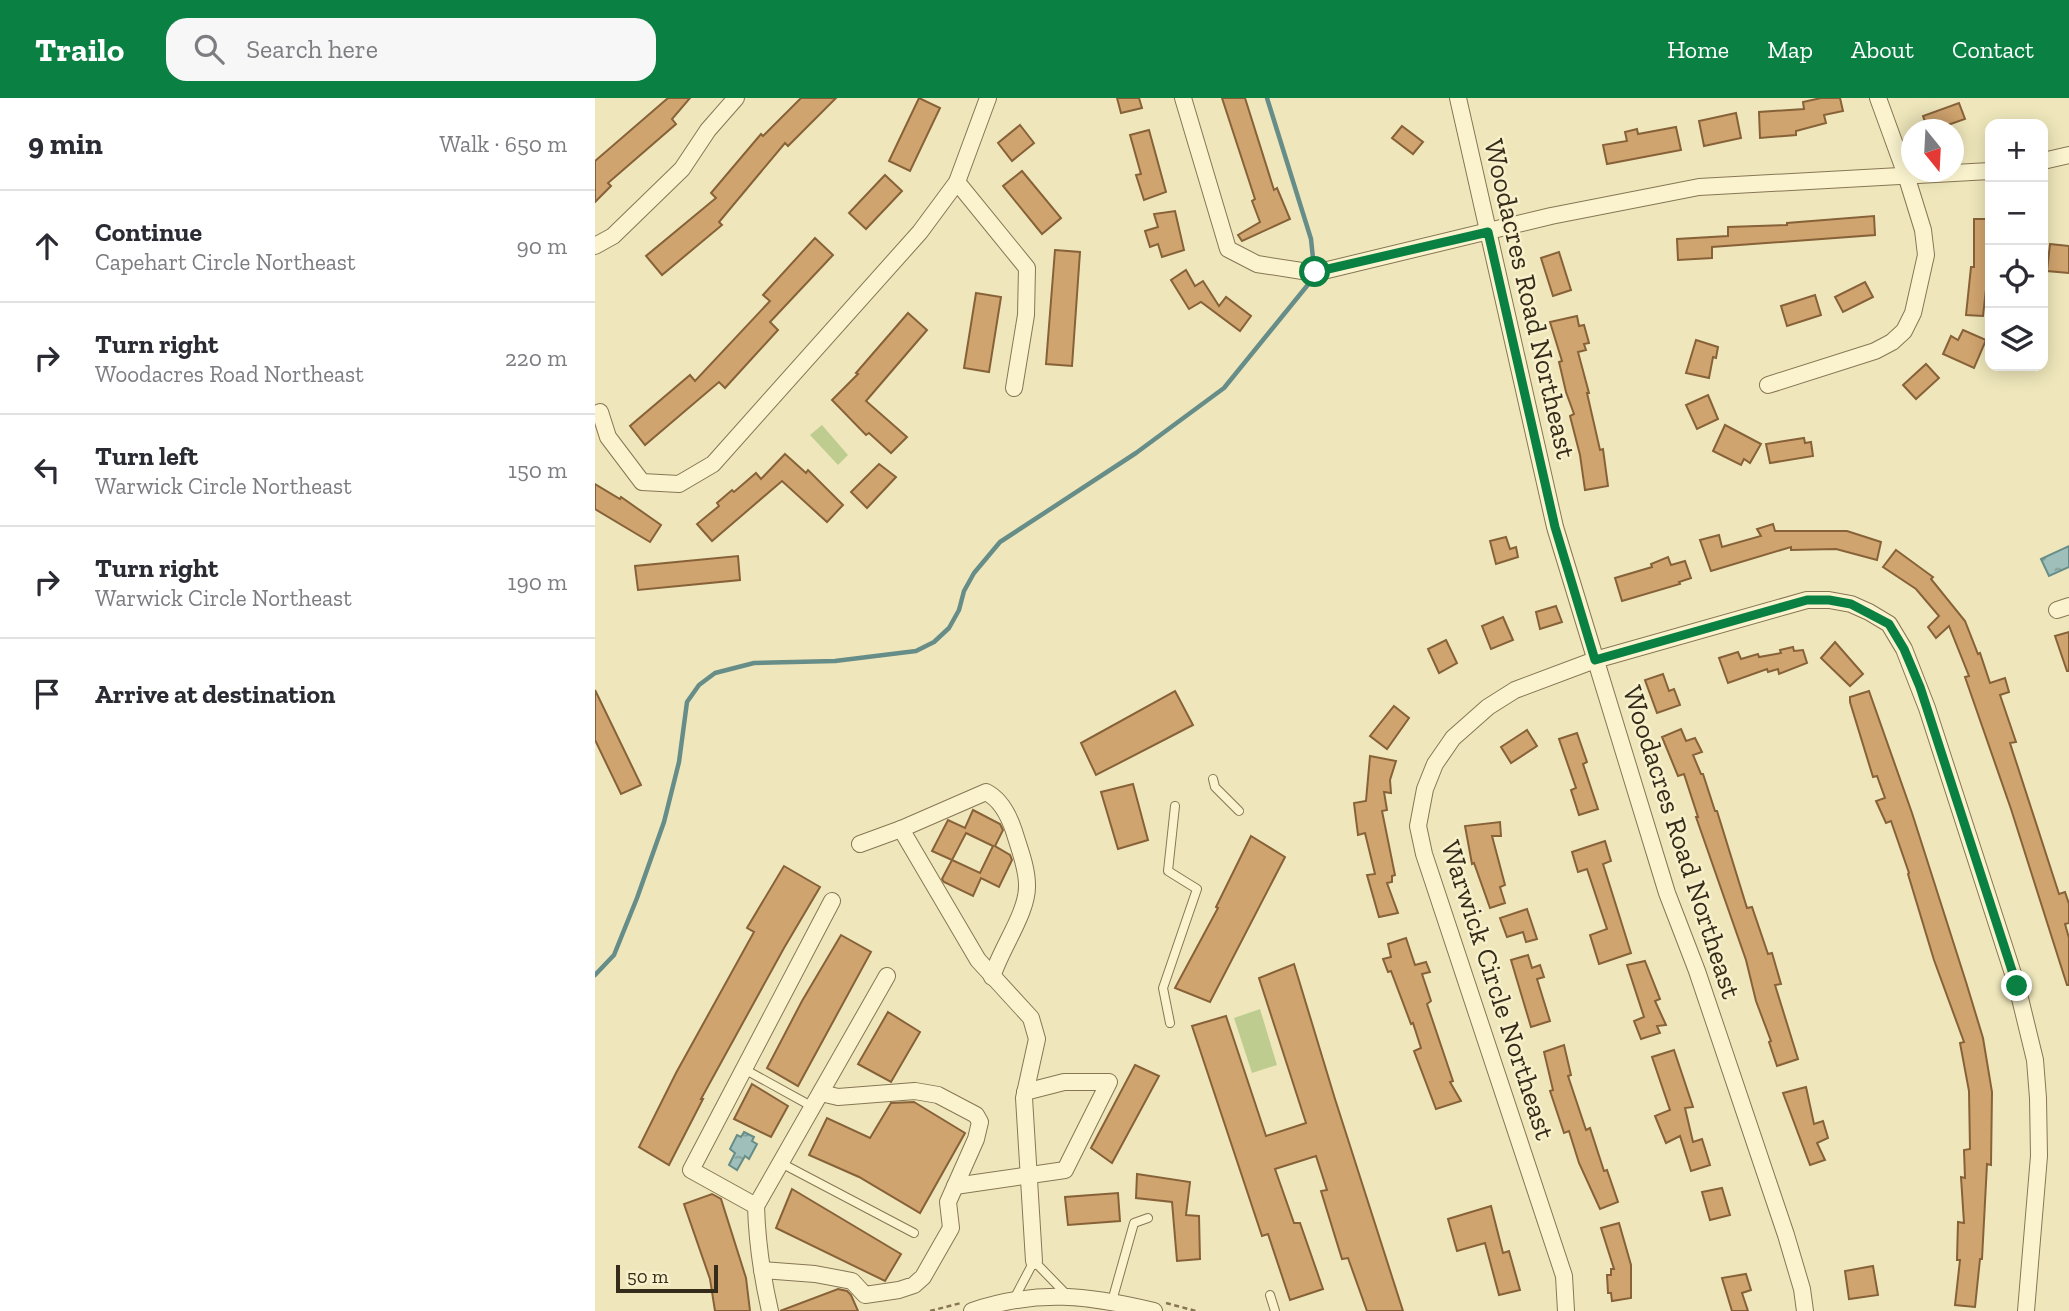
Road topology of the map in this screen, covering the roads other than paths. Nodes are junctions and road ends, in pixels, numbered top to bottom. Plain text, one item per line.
1 (736, 98) edge
2 (988, 98) edge
3 (1183, 98) edge
4 (1458, 98) edge
5 (1878, 98) edge
6 (2069, 155) edge
7 (2048, 160) edge
8 (1901, 161) edge
9 (1985, 172) edge
10 (1964, 174) edge
11 (1901, 175) edge
12 (957, 182) junction
13 (1908, 182) edge
14 (1488, 232) junction
15 (595, 246) edge
16 (1769, 385) dead end
17 (1014, 388) dead end
18 (600, 412) dead end
19 (1595, 660) junction
20 (1213, 779) dead end
21 (1175, 806) dead end
22 (1239, 811) dead end
23 (901, 829) junction
24 (860, 845) dead end
25 (832, 901) dead end
26 (887, 976) dead end
27 (992, 977) junction
28 (1170, 1023) dead end
29 (744, 1069) junction
30 (1025, 1092) junction
31 (817, 1100) junction
32 (781, 1163) junction
33 (1030, 1175) junction
34 (955, 1186) junction
35 (757, 1206) junction
36 (1148, 1218) dead end
37 (914, 1233) dead end
38 (1034, 1261) junction
39 (762, 1270) junction
40 (1270, 1294) dead end
41 (1068, 1296) junction
42 (1014, 1299) junction
43 (1112, 1301) junction
44 (771, 1311) edge
45 (972, 1311) edge
46 (1154, 1311) edge
47 (1275, 1311) edge
48 (1566, 1311) edge
49 (1805, 1311) edge
50 (2026, 1311) edge

1 - 15 street
2 - 12 street
3 - 14 street
4 - 14 street, Woodacres Road Northeast
5 - 8 street
6 - 7 street
9 - 10 street
11 - 14 street
12 - 17 street
12 - 18 street
13 - 16 street
14 - 19 street, Woodacres Road Northeast
19 - 48 street, Warwick Circle Northeast
19 - 49 street, Woodacres Road Northeast
19 - 50 street, Warwick Circle Northeast
20 - 22 lane
21 - 28 lane
23 - 24 street
23 - 27 street
23 - 27 street
25 - 29 street
26 - 31 street
27 - 30 street
29 - 31 lane
29 - 35 street
30 - 33 street
30 - 33 street
31 - 32 street
31 - 34 street
32 - 35 street
32 - 37 lane
33 - 34 street
33 - 38 street
34 - 39 street
35 - 39 street
36 - 43 lane
38 - 41 lane
38 - 42 lane
39 - 44 street
40 - 47 lane
41 - 42 street
41 - 43 street
42 - 45 street
43 - 46 street

